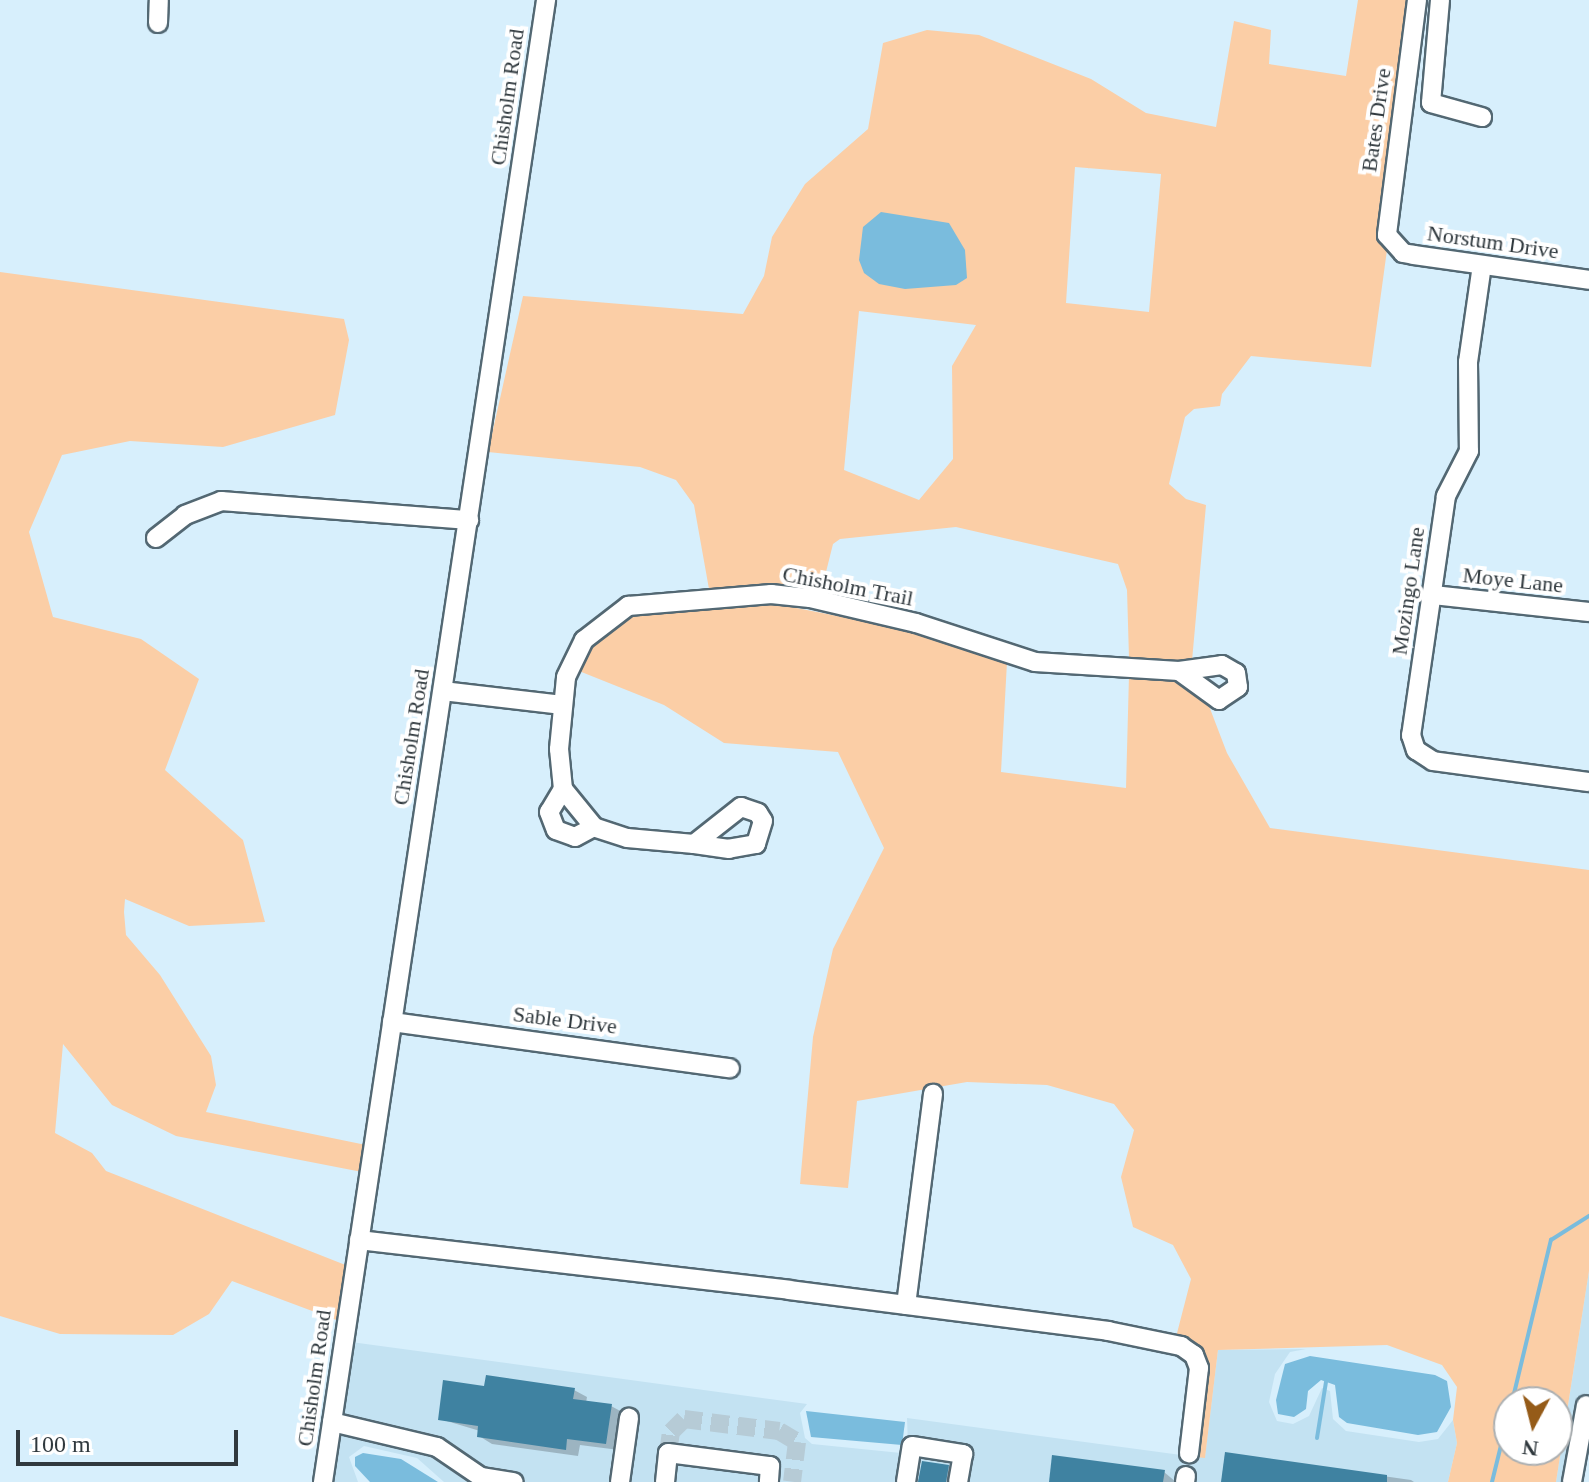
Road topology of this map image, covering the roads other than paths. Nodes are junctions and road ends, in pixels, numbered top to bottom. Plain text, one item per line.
1 (159, 0) edge
2 (546, 0) edge
3 (1417, 0) edge
4 (1440, 0) edge
5 (158, 23) dead end
6 (1482, 117) dead end
7 (1393, 244) joint
8 (1482, 265) junction
9 (1589, 280) edge
10 (469, 520) junction
11 (156, 538) dead end
12 (1433, 595) junction
13 (1589, 612) edge
14 (1179, 671) dead end
15 (443, 691) junction
16 (562, 705) junction
17 (1589, 782) edge
18 (563, 789) junction
19 (594, 827) junction
20 (694, 844) dead end
21 (392, 1022) junction
22 (730, 1068) dead end
23 (933, 1094) dead end
24 (359, 1240) junction
25 (906, 1305) junction
26 (1586, 1405) dead end
27 (629, 1418) dead end
28 (332, 1422) junction
29 (1189, 1453) dead end
30 (323, 1482) edge
31 (514, 1482) edge
32 (620, 1482) edge
33 (665, 1482) edge
34 (769, 1482) edge
35 (906, 1482) edge
36 (958, 1482) edge
37 (1572, 1482) edge

1 - 5 street
2 - 10 street, Chisholm Road
3 - 7 street, Bates Drive
4 - 6 street
7 - 8 street, Norstum Drive
8 - 9 street, Norstum Drive
8 - 12 street, Mozingo Lane
10 - 11 street
10 - 15 street, Chisholm Road
12 - 13 street, Moye Lane
12 - 17 street, Mozingo Lane
14 - 16 street, Chisholm Trail
15 - 16 street
15 - 21 street, Chisholm Road
16 - 18 street, Chisholm Trail
18 - 19 street
18 - 19 street, Chisholm Trail
19 - 20 street, Chisholm Trail
21 - 22 street, Sable Drive
21 - 24 street, Chisholm Road
23 - 25 street
24 - 25 street
24 - 28 street, Chisholm Road
25 - 29 street
26 - 37 street
27 - 32 street
28 - 30 street, Chisholm Road
28 - 31 street
33 - 34 street
35 - 36 street

